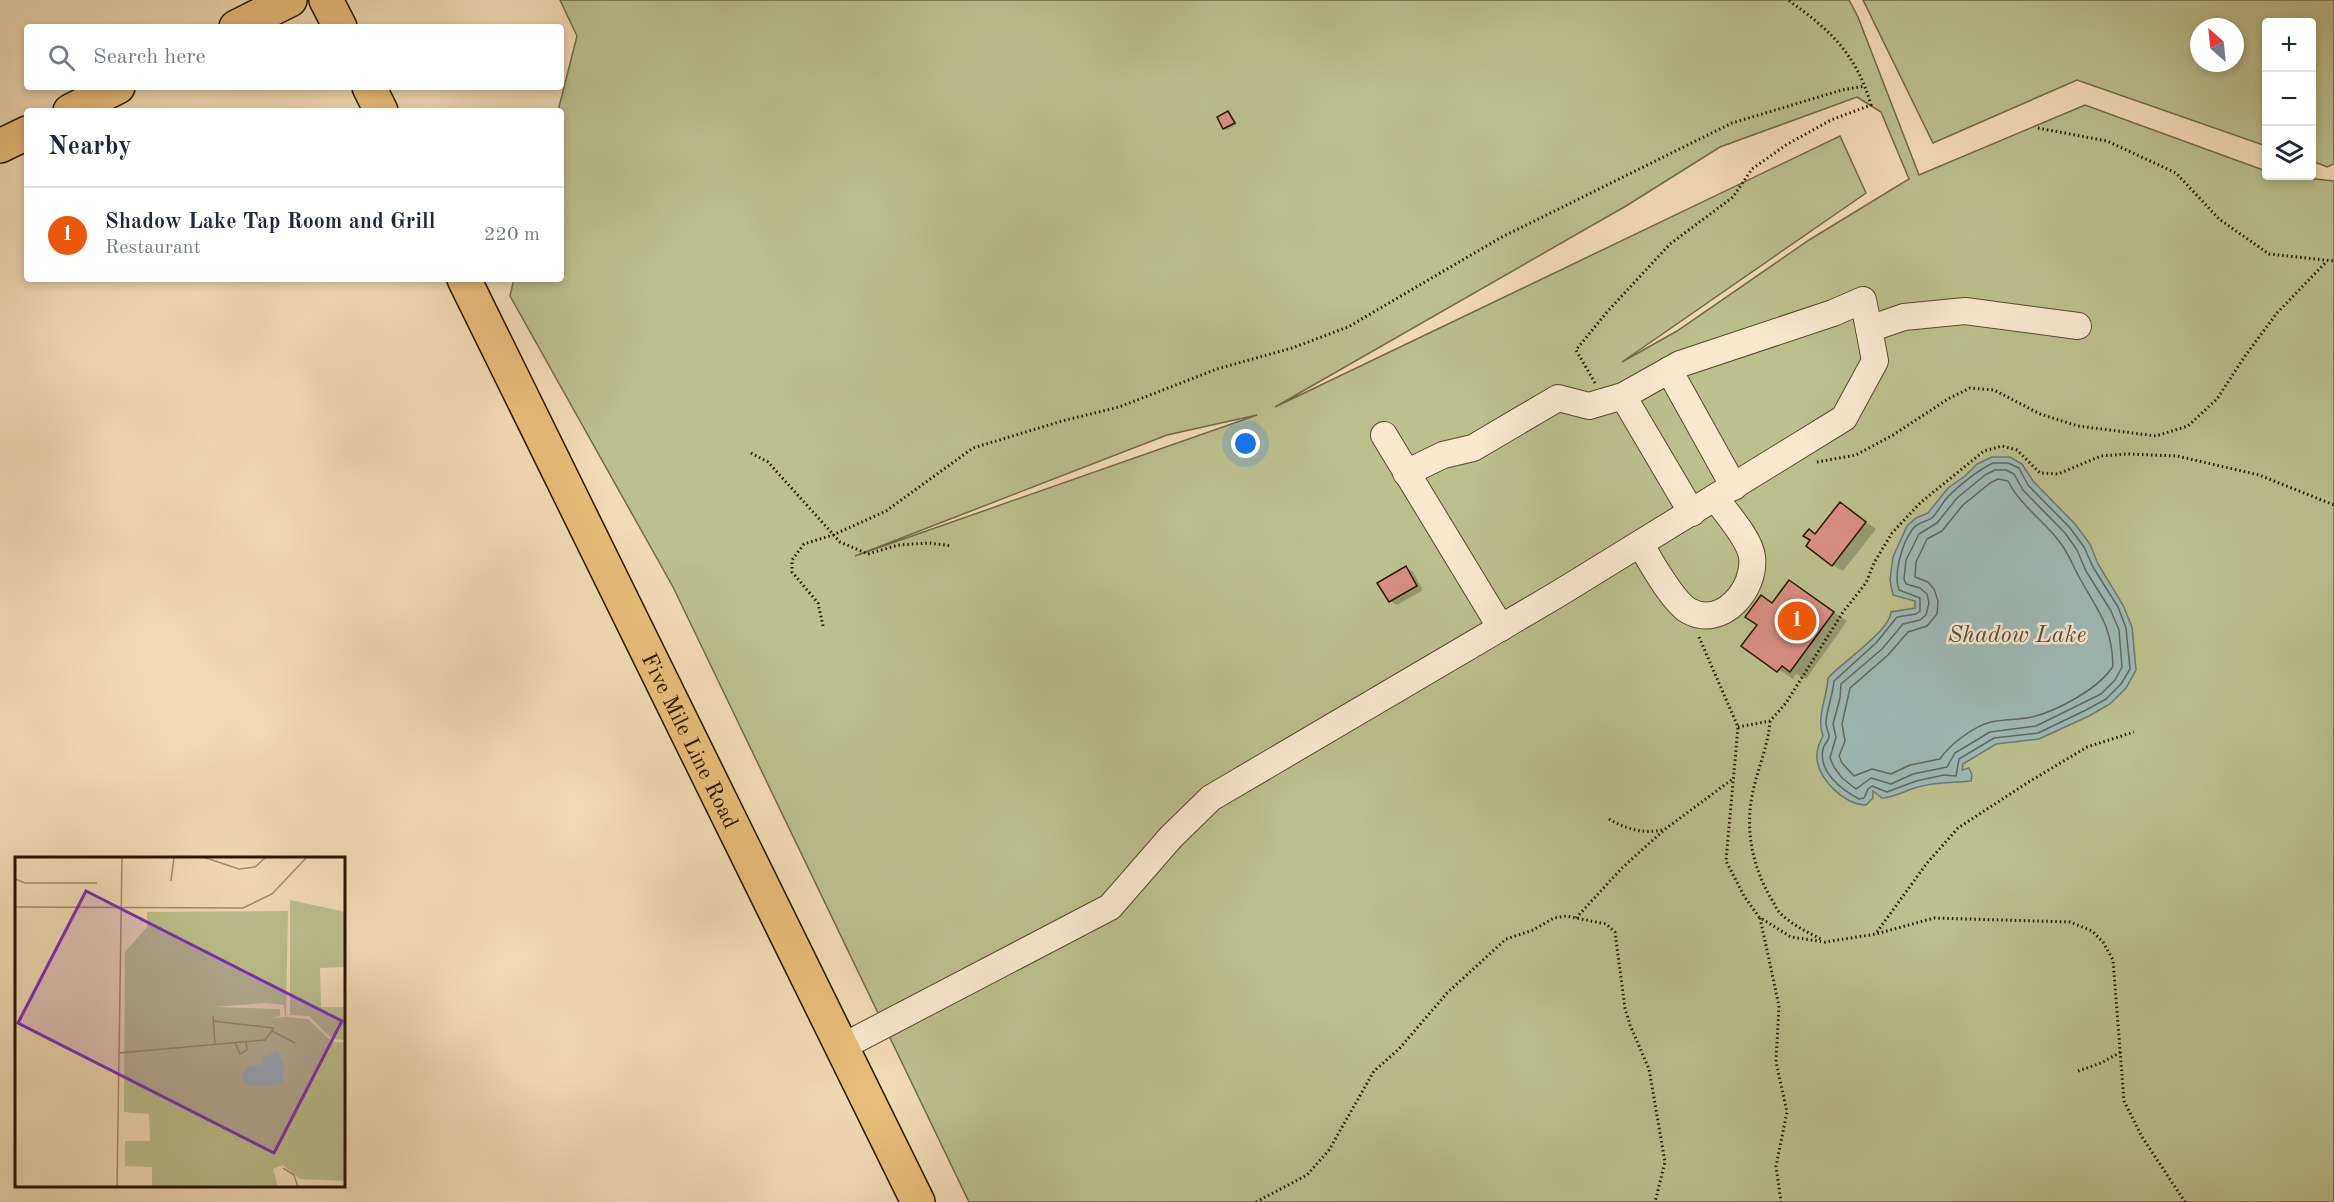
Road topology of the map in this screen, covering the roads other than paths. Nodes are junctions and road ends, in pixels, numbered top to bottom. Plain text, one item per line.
1 (290, 0) edge
2 (326, 0) edge
3 (242, 24) edge
4 (338, 24) edge
5 (112, 90) edge
6 (370, 90) edge
7 (76, 108) edge
8 (380, 108) edge
9 (24, 134) edge
10 (0, 146) edge
11 (465, 282) edge
12 (2078, 327) dead end
13 (1869, 329) junction
14 (1669, 370) junction
15 (1614, 398) junction
16 (1384, 435) dead end
17 (1406, 473) junction
18 (1725, 493) junction
19 (1692, 513) junction
20 (1641, 544) junction
21 (1501, 628) junction
22 (842, 1047) junction
23 (918, 1202) edge

1 - 3 main road
2 - 4 main road
5 - 7 main road
6 - 8 main road
9 - 10 main road
11 - 22 main road, Five Mile Line Road
12 - 13 lane
13 - 14 lane
13 - 18 lane
14 - 15 lane
14 - 18 lane
15 - 17 lane
15 - 19 lane
16 - 17 lane
17 - 21 lane
18 - 19 lane
18 - 20 lane
19 - 20 lane
20 - 21 lane
21 - 22 lane
22 - 23 main road, Five Mile Line Road

